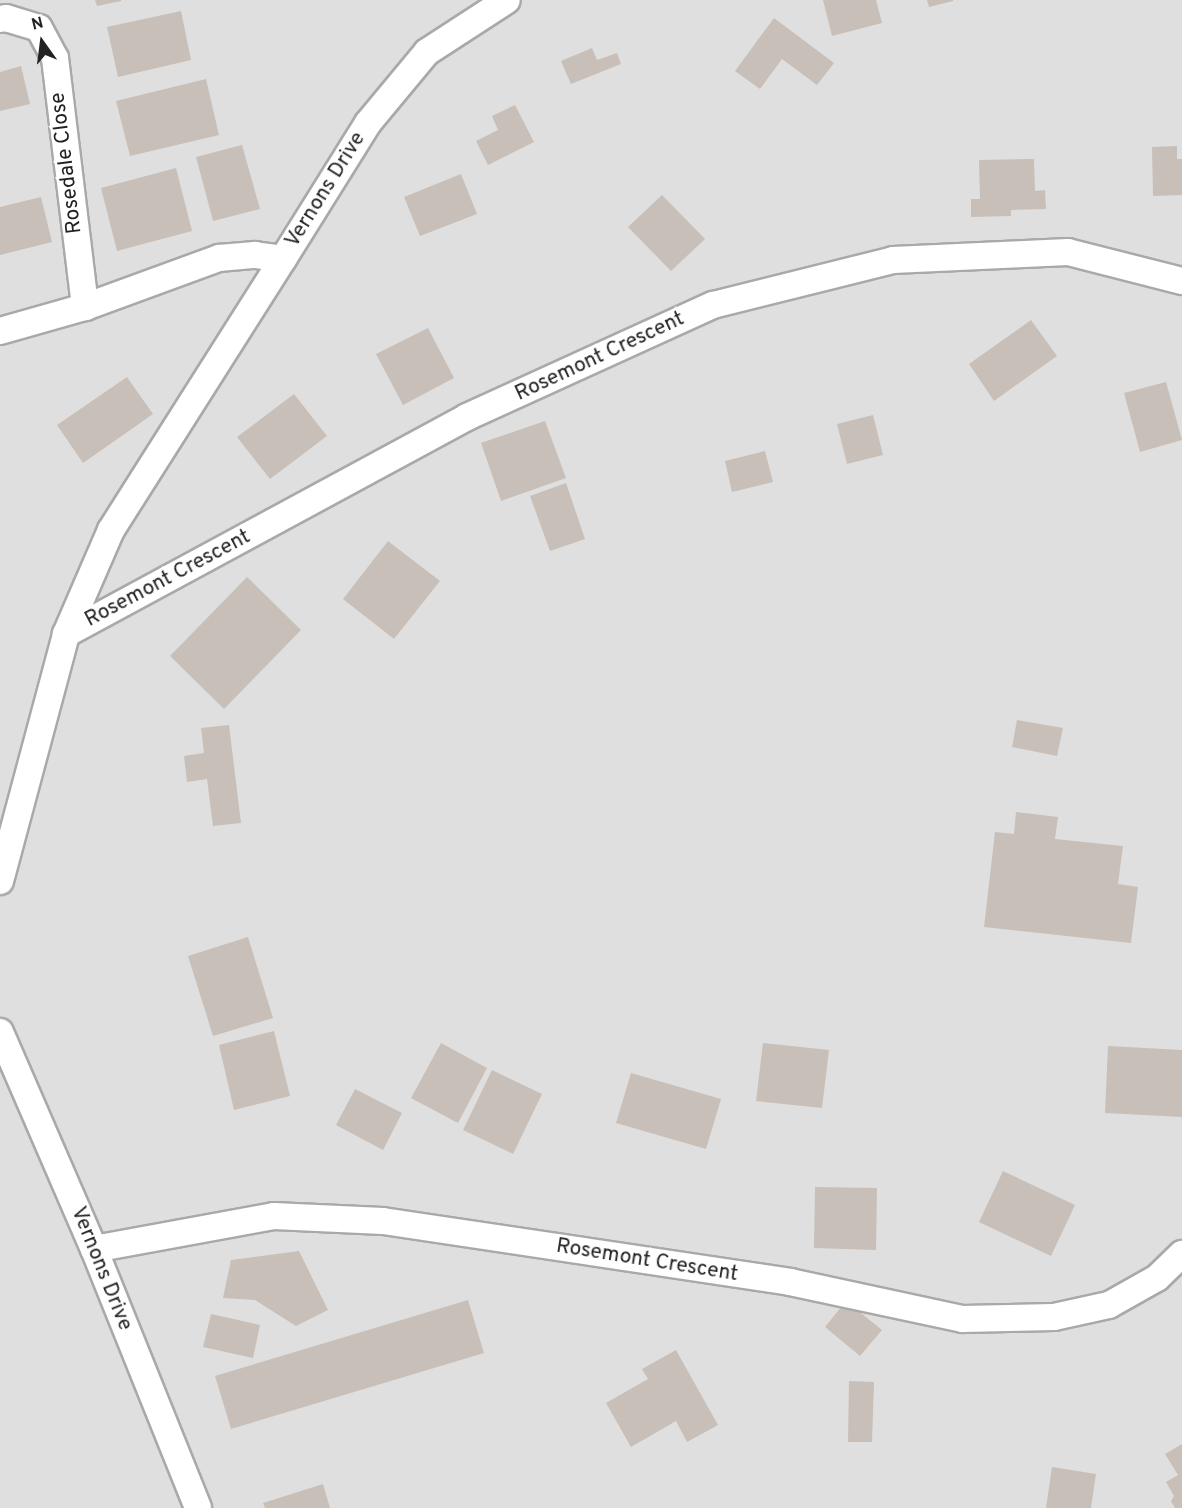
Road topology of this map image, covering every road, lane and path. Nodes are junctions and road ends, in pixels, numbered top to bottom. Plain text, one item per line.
1 (507, 0) edge
2 (0, 20) edge
3 (283, 258) junction
4 (1182, 281) edge
5 (85, 307) junction
6 (0, 331) edge
7 (66, 634) junction
8 (0, 881) edge
9 (0, 1032) edge
10 (94, 1249) junction
11 (1182, 1254) edge
12 (198, 1508) edge

1 - 3 street, Vernons Drive
2 - 5 street, Rosedale Close
3 - 5 street, Vernons Drive
3 - 7 street
4 - 7 street, Rosemont Crescent
5 - 6 street, Vernons Drive
7 - 8 street
9 - 10 street, Vernons Drive
10 - 11 street, Rosemont Crescent
10 - 12 street, Vernons Drive

